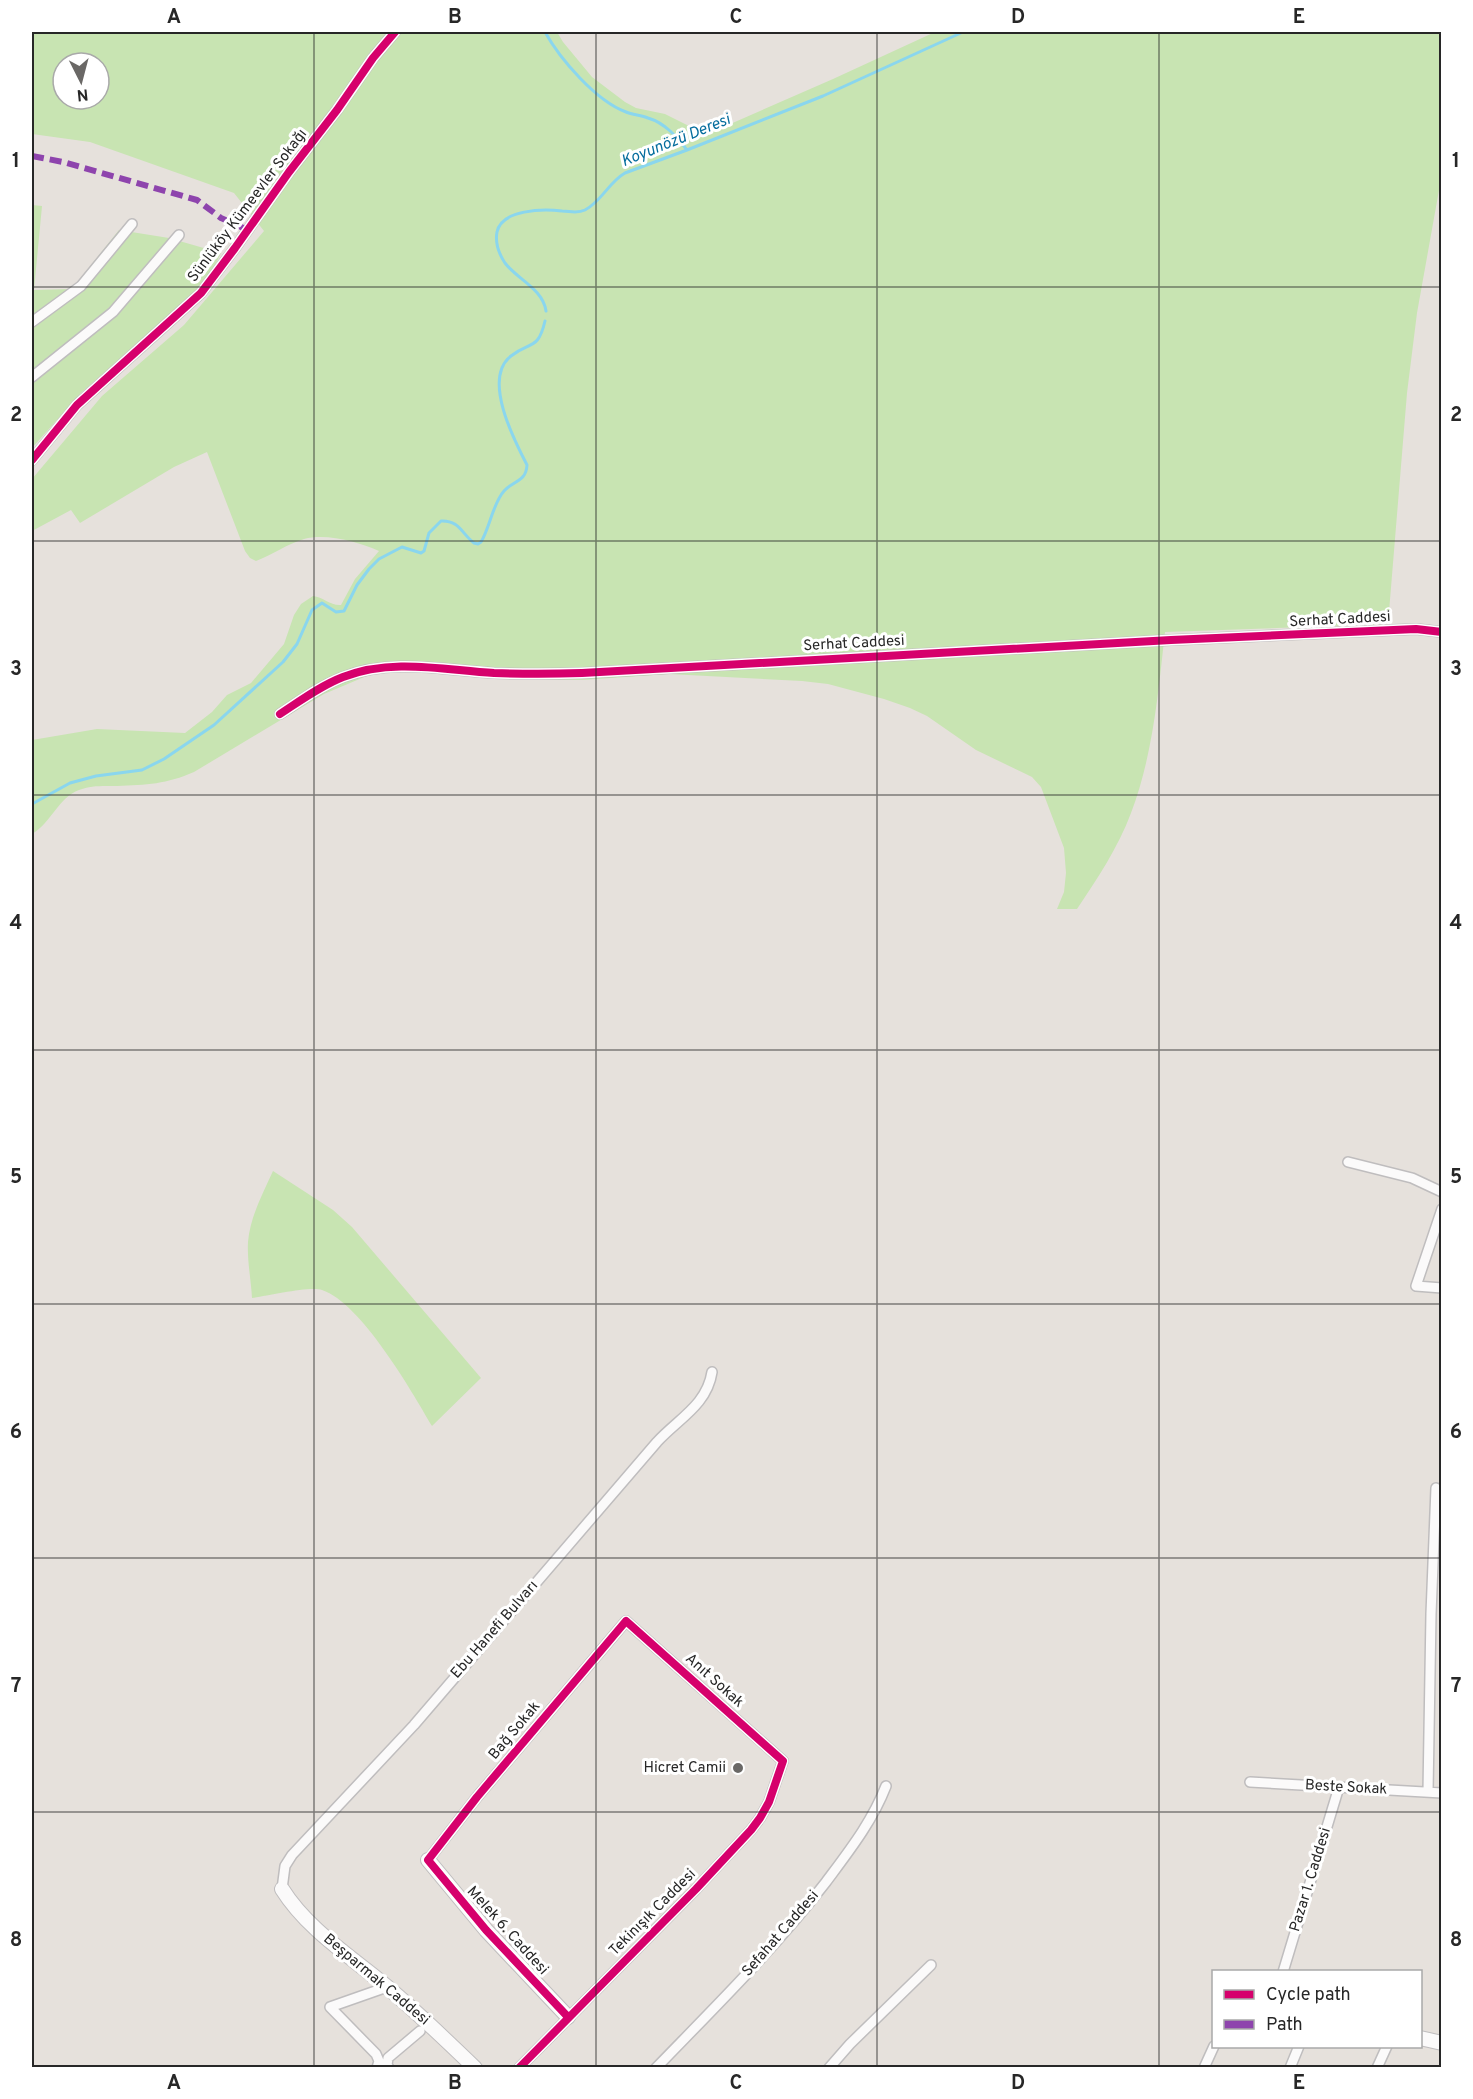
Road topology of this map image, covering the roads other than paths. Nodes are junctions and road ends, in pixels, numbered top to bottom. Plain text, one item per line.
1 (395, 32) edge
2 (132, 224) dead end
3 (179, 235) dead end
4 (32, 321) edge
5 (32, 377) edge
6 (32, 460) edge
7 (1442, 632) edge
8 (280, 714) dead end
9 (1348, 1162) dead end
10 (1442, 1192) edge
11 (1442, 1209) edge
12 (1442, 1288) edge
13 (712, 1372) dead end
14 (1436, 1488) dead end
15 (626, 1622) joint
16 (783, 1761) joint
17 (1250, 1782) dead end
18 (886, 1786) dead end
19 (1339, 1787) junction
20 (1428, 1792) junction
21 (1442, 1793) edge
22 (428, 1860) joint
23 (282, 1889) joint
24 (931, 1965) dead end
25 (1283, 1970) edge
26 (387, 1987) junction
27 (568, 2017) junction
28 (420, 2031) dead end
29 (1422, 2038) edge
30 (1442, 2043) edge
31 (1213, 2048) edge
32 (1298, 2048) edge
33 (1386, 2048) edge
34 (383, 2064) edge
35 (475, 2067) edge
36 (519, 2067) edge
37 (656, 2067) edge
38 (829, 2067) edge
39 (1204, 2067) edge
40 (1290, 2067) edge
41 (1377, 2067) edge

1 - 6 street, Sünlüköy Kümeevler Sokağı
2 - 4 street
3 - 5 street
7 - 8 street, Serhat Caddesi
9 - 10 street
11 - 12 street
13 - 23 street, Ebu Hanefi Bulvarı
14 - 20 street
15 - 16 street, Anıt Sokak
15 - 22 street, Bağ Sokak
16 - 27 street, Tekinışık Caddesi
17 - 19 street, Beste Sokak
18 - 37 street, Sefahat Caddesi
19 - 20 street, Beste Sokak
19 - 25 street, Pazar 1. Caddesi
20 - 21 street, Beste Sokak
22 - 27 street, Melek 6. Caddesi
23 - 26 street, Beşparmak Caddesi
24 - 38 street
26 - 34 street
26 - 35 street, Beşparmak Caddesi
27 - 36 street, Tekinışık Caddesi
28 - 34 street
29 - 30 street
31 - 39 street
32 - 40 street
33 - 41 street

